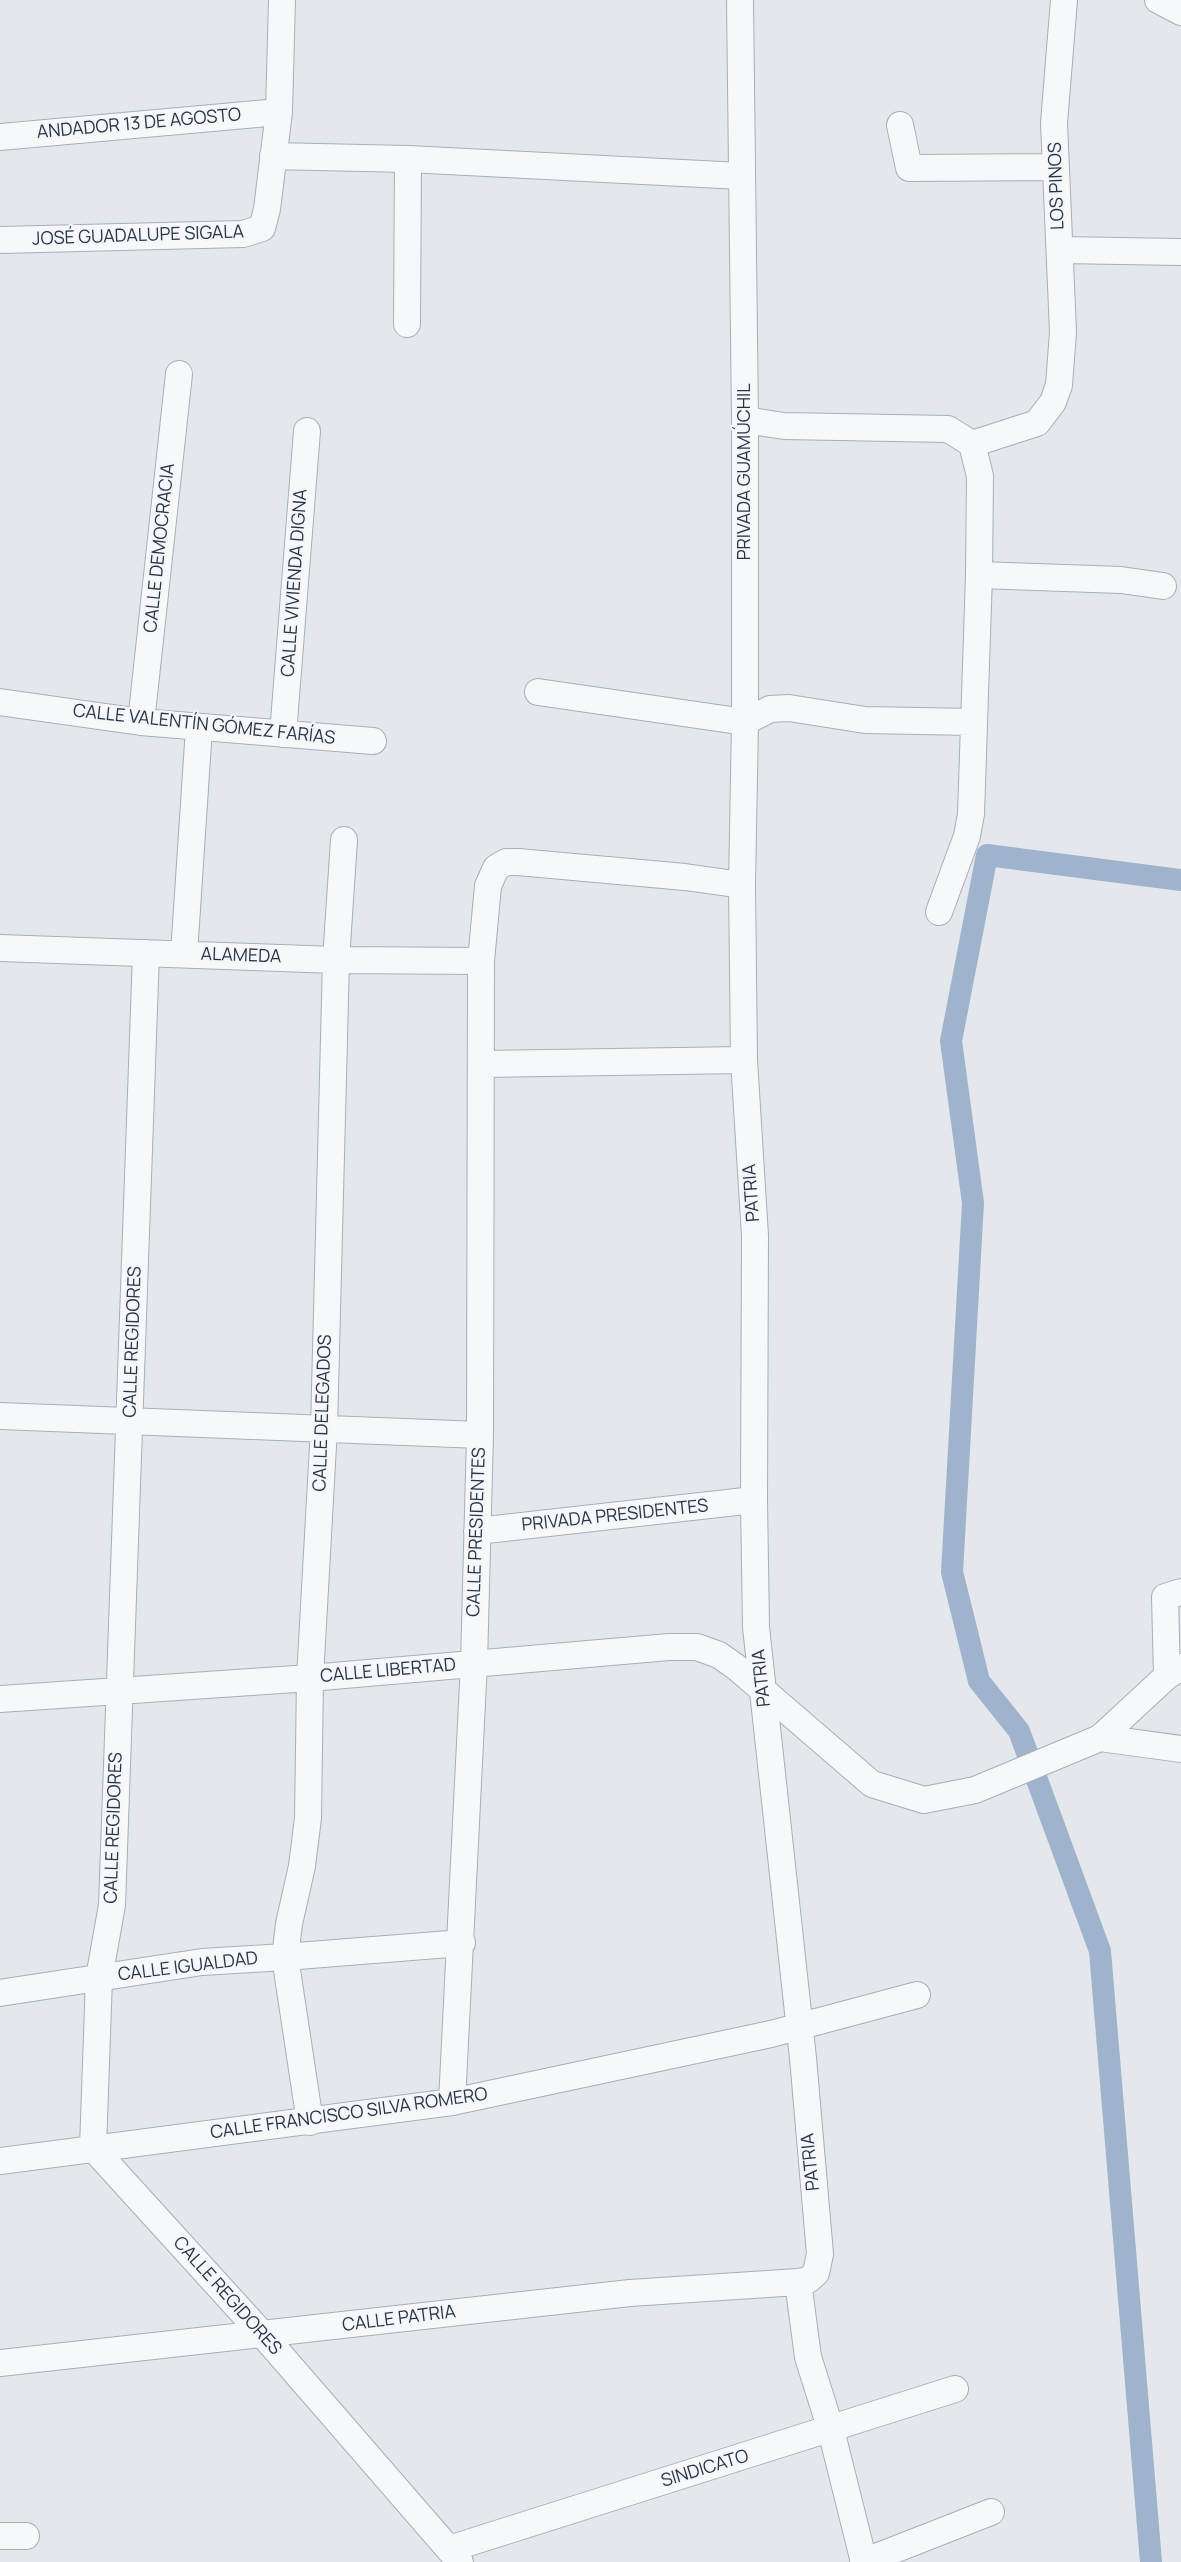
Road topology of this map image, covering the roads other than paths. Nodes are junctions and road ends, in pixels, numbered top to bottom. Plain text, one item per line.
1 (282, 0) edge
2 (740, 0) edge
3 (1064, 0) edge
4 (1158, 0) edge
5 (1181, 12) edge
6 (279, 112) junction
7 (900, 125) dead end
8 (0, 136) edge
9 (273, 156) junction
10 (408, 159) junction
11 (1055, 167) junction
12 (741, 176) junction
13 (0, 240) edge
14 (1060, 250) junction
15 (1181, 252) edge
16 (407, 324) dead end
17 (179, 374) dead end
18 (745, 420) junction
19 (307, 431) dead end
20 (972, 444) junction
21 (980, 575) junction
22 (1163, 586) dead end
23 (538, 692) dead end
24 (0, 702) edge
25 (141, 722) junction
26 (746, 722) junction
27 (973, 722) junction
28 (199, 728) junction
29 (283, 734) junction
30 (373, 741) dead end
31 (344, 840) dead end
32 (742, 885) junction
33 (939, 912) dead end
34 (0, 948) edge
35 (146, 953) junction
36 (184, 954) junction
37 (336, 960) junction
38 (482, 961) junction
39 (744, 1060) junction
40 (481, 1064) junction
41 (0, 1416) edge
42 (130, 1420) junction
43 (324, 1428) junction
44 (480, 1435) junction
45 (754, 1500) junction
46 (477, 1532) junction
47 (1181, 1592) edge
48 (474, 1663) junction
49 (1174, 1672) edge
50 (310, 1678) junction
51 (763, 1690) junction
52 (119, 1691) junction
53 (0, 1699) edge
54 (1100, 1737) junction
55 (1181, 1749) edge
56 (462, 1944) junction
57 (285, 1957) junction
58 (99, 1978) junction
59 (0, 1993) edge
60 (917, 1995) dead end
61 (800, 2026) junction
62 (452, 2103) junction
63 (310, 2122) junction
64 (93, 2148) junction
65 (0, 2161) edge
66 (798, 2282) junction
67 (264, 2336) junction
68 (0, 2363) edge
69 (956, 2389) dead end
70 (831, 2430) junction
71 (991, 2512) dead end
72 (0, 2536) edge
73 (26, 2536) dead end
74 (454, 2555) edge
75 (863, 2562) edge

1 - 6 street, JOSÉ GUADALUPE SIGALA
2 - 12 street, PRIVADA GUAMÚCHIL
3 - 11 street, LOS PINOS
4 - 5 street
6 - 8 street, ANDADOR 13 DE AGOSTO
6 - 9 street, JOSÉ GUADALUPE SIGALA
7 - 11 street
9 - 10 street
9 - 13 street, JOSÉ GUADALUPE SIGALA
10 - 12 street
10 - 16 street
11 - 14 street, LOS PINOS
12 - 18 street, PRIVADA GUAMÚCHIL
14 - 15 street, LOS PINOS
14 - 20 street
17 - 25 street, CALLE DEMOCRACIA
18 - 20 street
18 - 26 street, PRIVADA GUAMÚCHIL
19 - 29 street, CALLE VIVIENDA DIGNA
20 - 21 street
21 - 22 street
21 - 27 street
23 - 26 street
24 - 25 street, CALLE VALENTÍN GÓMEZ FARÍAS
25 - 28 street, CALLE VALENTÍN GÓMEZ FARÍAS
26 - 27 street
26 - 32 street, PRIVADA GUAMÚCHIL
27 - 33 street
28 - 29 street, CALLE VALENTÍN GÓMEZ FARÍAS
28 - 36 street
29 - 30 street, CALLE VALENTÍN GÓMEZ FARÍAS
31 - 37 street, CALLE DELEGADOS
32 - 38 street
32 - 39 street, PATRIA
34 - 35 street, ALAMEDA
35 - 36 street, ALAMEDA
35 - 42 street, CALLE REGIDORES
36 - 37 street, ALAMEDA
37 - 38 street, ALAMEDA
37 - 43 street, CALLE DELEGADOS
38 - 40 street, CALLE PRESIDENTES
39 - 40 street
39 - 45 street, PATRIA
40 - 44 street, CALLE PRESIDENTES
41 - 42 street
42 - 43 street
42 - 52 street, CALLE REGIDORES
43 - 44 street
43 - 50 street, CALLE DELEGADOS
44 - 46 street, CALLE PRESIDENTES
45 - 46 street, PRIVADA PRESIDENTES
45 - 51 street, PATRIA
46 - 48 street, CALLE PRESIDENTES
47 - 49 street
48 - 50 street, CALLE LIBERTAD
48 - 51 street, CALLE LIBERTAD
48 - 56 street, CALLE PRESIDENTES
49 - 54 street
50 - 52 street, CALLE LIBERTAD
50 - 57 street, CALLE DELEGADOS
51 - 54 street, CALLE LIBERTAD
51 - 61 street, PATRIA
52 - 53 street, CALLE LIBERTAD
52 - 58 street, CALLE REGIDORES
54 - 55 street
56 - 57 street, CALLE IGUALDAD
56 - 62 street, CALLE PRESIDENTES
57 - 58 street, CALLE IGUALDAD
57 - 63 street
58 - 59 street, CALLE IGUALDAD
58 - 64 street, CALLE REGIDORES
60 - 61 street, CALLE FRANCISCO SILVA ROMERO
61 - 62 street, CALLE FRANCISCO SILVA ROMERO
61 - 66 street, PATRIA
62 - 63 street, CALLE FRANCISCO SILVA ROMERO
63 - 64 street, CALLE FRANCISCO SILVA ROMERO
64 - 65 street, CALLE FRANCISCO SILVA ROMERO
64 - 67 street, CALLE REGIDORES
66 - 67 street, CALLE PATRIA
66 - 70 street
67 - 68 street, CALLE PATRIA
67 - 74 street, CALLE REGIDORES
69 - 70 street, SINDICATO
70 - 74 street, SINDICATO
70 - 75 street
71 - 75 street
72 - 73 street

